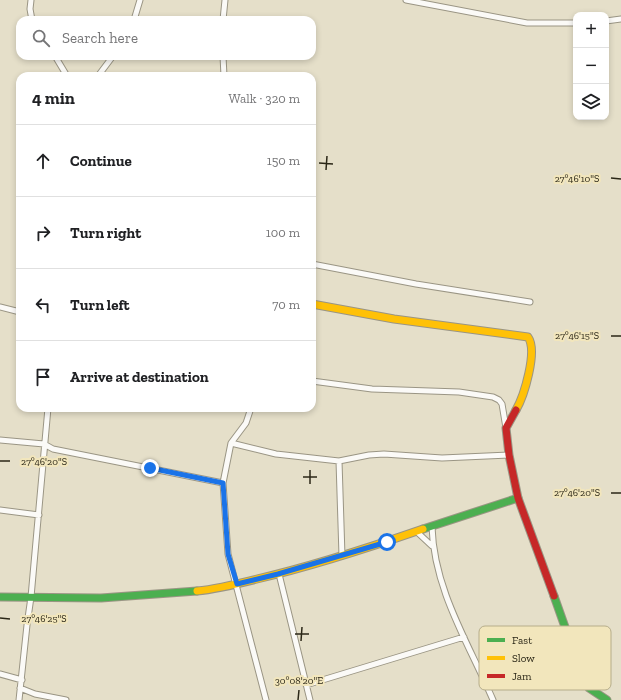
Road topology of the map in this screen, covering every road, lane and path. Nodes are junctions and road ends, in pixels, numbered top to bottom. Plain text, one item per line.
1 (31, 0) edge
2 (140, 0) edge
3 (225, 0) edge
4 (406, 0) edge
5 (31, 16) edge
6 (135, 16) edge
7 (223, 16) edge
8 (621, 19) edge
9 (609, 21) edge
10 (573, 23) edge
11 (57, 60) edge
12 (110, 60) edge
13 (223, 60) edge
14 (64, 72) edge
15 (101, 72) edge
16 (224, 72) edge
17 (316, 265) edge
18 (530, 302) dead end
19 (316, 305) edge
20 (0, 307) edge
21 (16, 311) edge
22 (316, 382) edge
23 (48, 412) edge
24 (249, 412) edge
25 (506, 428) junction
26 (0, 440) edge
27 (231, 443) junction
28 (44, 444) junction
29 (509, 456) junction
30 (338, 461) junction
31 (223, 483) junction
32 (518, 498) junction
33 (0, 510) edge
34 (39, 515) junction
35 (432, 527) junction
36 (417, 532) junction
37 (433, 546) junction
38 (342, 556) junction
39 (278, 574) junction
40 (237, 584) junction
41 (0, 597) edge
42 (32, 597) junction
43 (564, 626) edge
44 (464, 637) junction
45 (479, 670) edge
46 (0, 674) edge
47 (22, 680) junction
48 (306, 685) junction
49 (20, 688) junction
50 (488, 690) edge
51 (592, 690) edge
52 (19, 700) edge
53 (66, 700) edge
54 (266, 700) edge
55 (310, 700) edge
56 (493, 700) edge
57 (607, 700) edge

1 - 5 street
2 - 6 street
3 - 7 street
4 - 10 street
8 - 9 street
11 - 14 street
12 - 15 street
13 - 16 street
17 - 18 street
19 - 25 street
20 - 21 street
22 - 25 street
23 - 28 street
24 - 27 street
25 - 29 street
26 - 28 street
27 - 30 street
27 - 31 street
28 - 31 street
28 - 34 street
29 - 30 street
29 - 32 street
30 - 38 street
31 - 40 street
32 - 35 street
32 - 43 street
33 - 34 street
34 - 42 street
35 - 36 street
35 - 37 street
36 - 37 street
36 - 38 street
37 - 44 street
38 - 39 street
39 - 40 street
39 - 48 street
40 - 42 street
40 - 54 street
41 - 42 street
42 - 47 street
44 - 45 street
44 - 48 street
46 - 47 street
47 - 49 street
48 - 55 street
49 - 52 street
49 - 53 street
50 - 56 street
51 - 57 street

